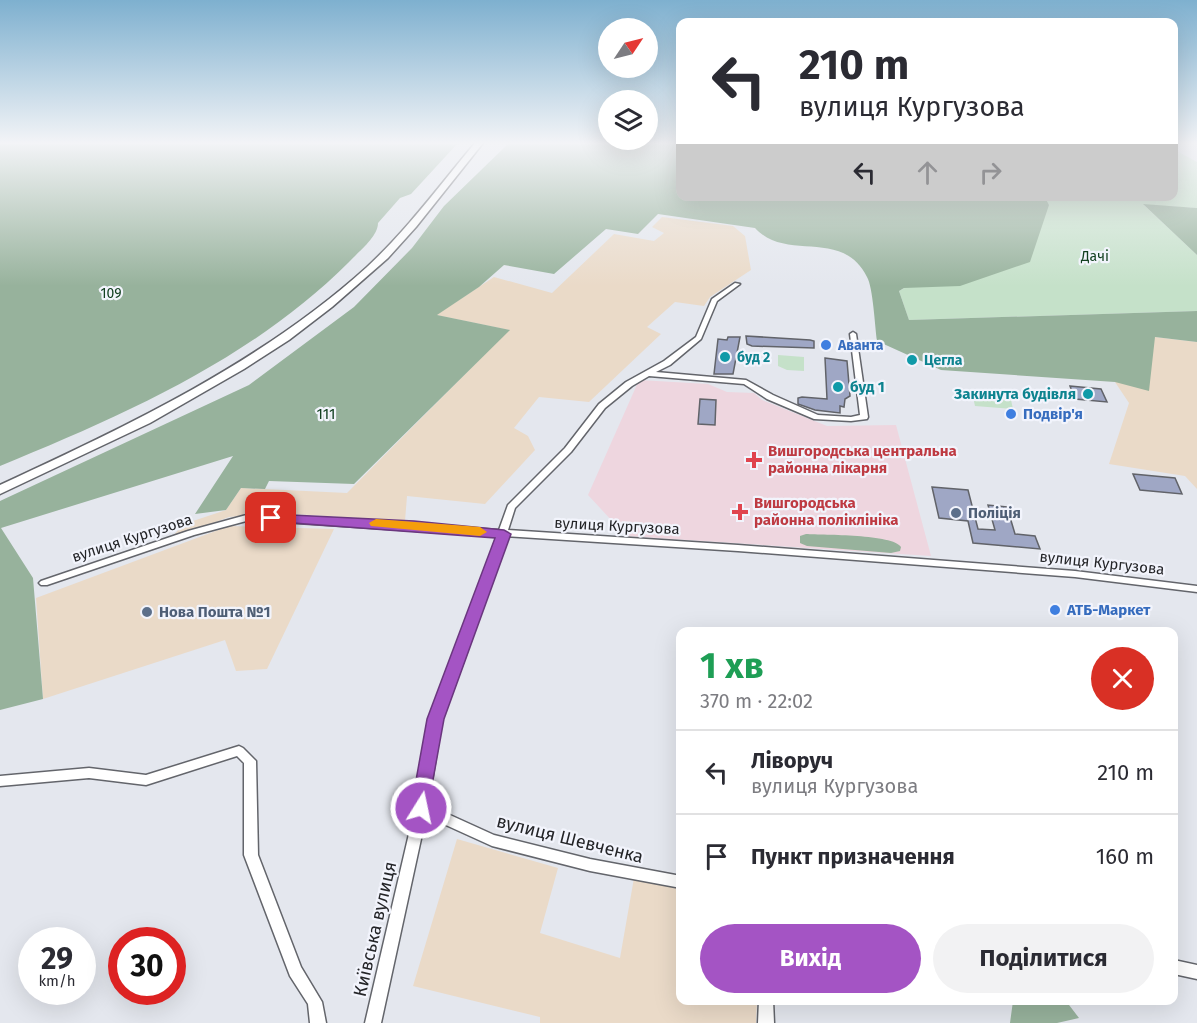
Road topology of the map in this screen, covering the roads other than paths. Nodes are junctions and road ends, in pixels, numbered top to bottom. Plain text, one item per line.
1 (427, 191) edge
2 (438, 191) edge
3 (737, 284) dead end
4 (853, 334) dead end
5 (648, 374) junction
6 (0, 480) edge
7 (0, 490) edge
8 (504, 534) junction
9 (44, 583) dead end
10 (1197, 589) edge
11 (0, 781) edge
12 (421, 808) junction
13 (676, 881) edge
14 (1178, 968) edge
15 (1197, 972) edge
16 (766, 1005) edge
17 (318, 1023) edge
18 (373, 1023) edge
19 (766, 1023) edge

1 - 6 main road
2 - 7 main road
3 - 5 street, Київська вулиця
4 - 5 street
5 - 8 street, Київська вулиця
8 - 9 street, вулиця Кургузова
8 - 10 street, вулиця Кургузова
8 - 12 street, Київська вулиця
11 - 17 street
12 - 13 street, вулиця Шевченка
12 - 18 street, Київська вулиця
14 - 15 street
16 - 19 street

